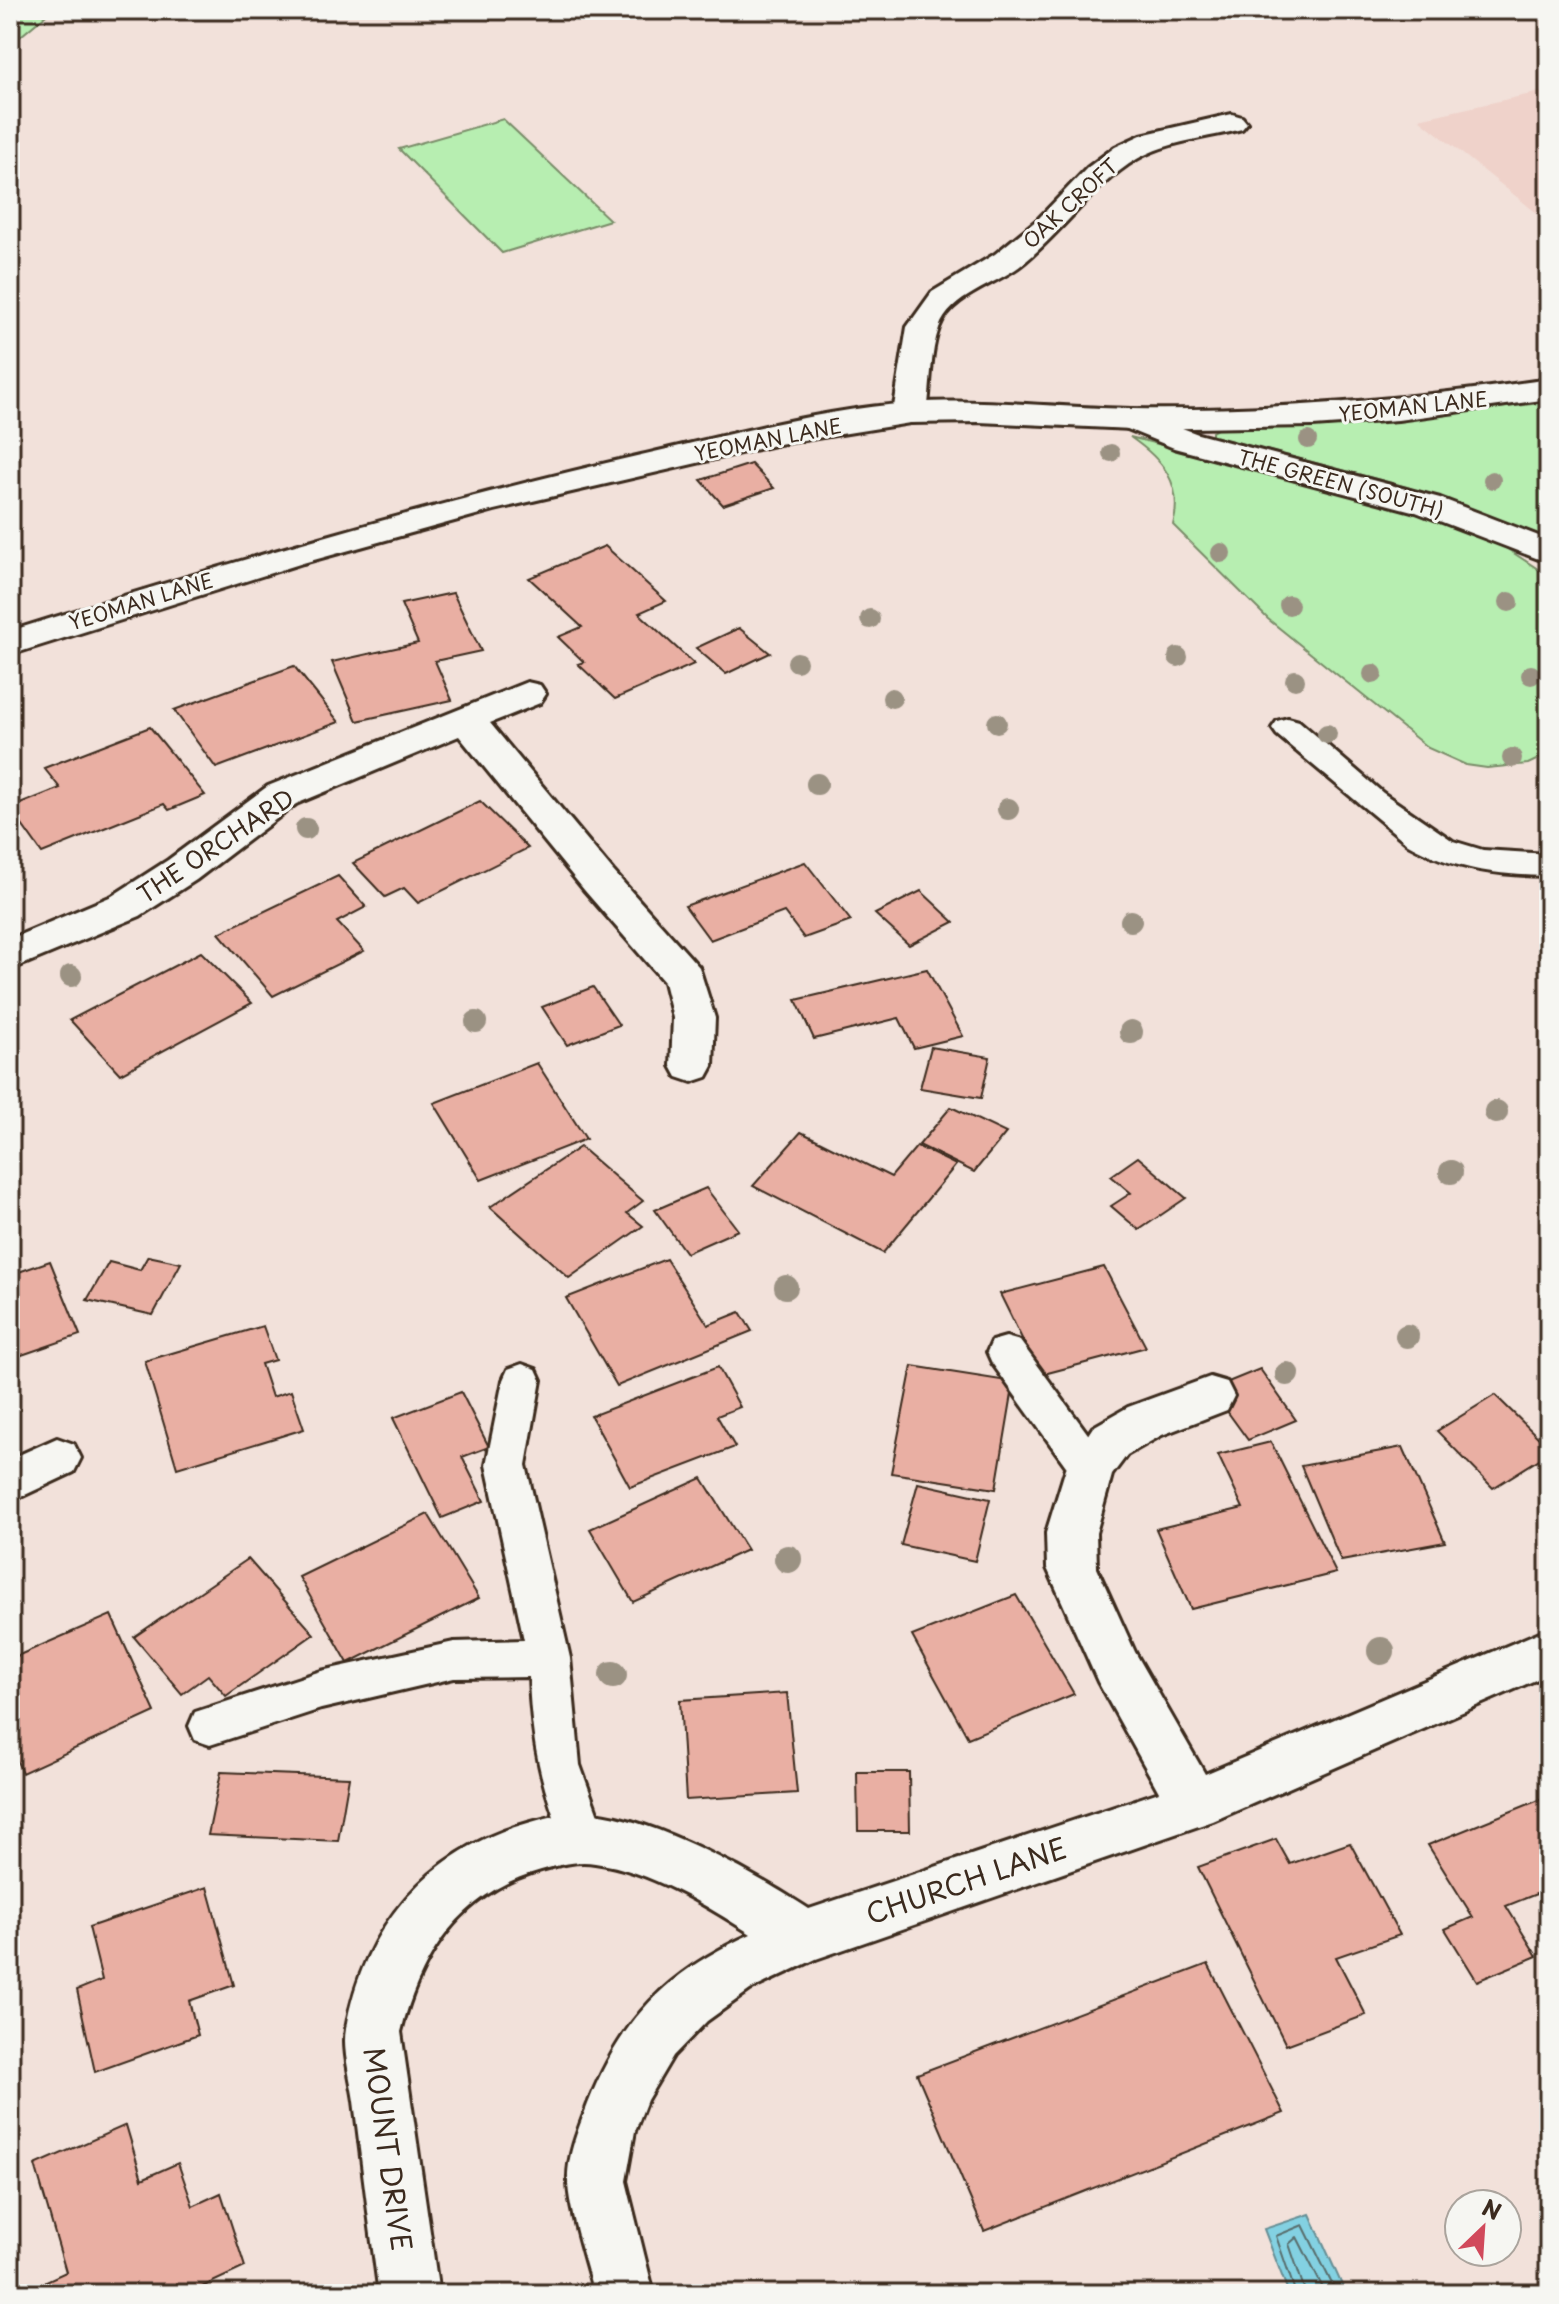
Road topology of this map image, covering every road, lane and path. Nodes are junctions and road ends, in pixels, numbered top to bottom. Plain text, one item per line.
1 (1232, 123) dead end
2 (1549, 389) edge
3 (910, 413) junction
4 (1132, 419) junction
5 (1549, 552) edge
6 (10, 643) edge
7 (527, 694) dead end
8 (466, 719) junction
9 (1288, 728) dead end
10 (1549, 865) edge
11 (10, 955) edge
12 (692, 1066) dead end
13 (1006, 1352) dead end
14 (522, 1380) dead end
15 (1210, 1396) dead end
16 (57, 1458) dead end
17 (1090, 1468) junction
18 (10, 1482) edge
19 (1549, 1650) edge
20 (549, 1658) junction
21 (210, 1726) dead end
22 (1194, 1804) junction
23 (584, 1837) junction
24 (804, 1937) junction
25 (409, 2294) edge
26 (624, 2294) edge

1 - 3 street, OAK CROFT
2 - 4 street, YEOMAN LANE
3 - 4 street, YEOMAN LANE
3 - 6 street, YEOMAN LANE
4 - 5 street, THE GREEN (SOUTH)
7 - 8 street, THE ORCHARD
8 - 11 street, THE ORCHARD
8 - 12 street
9 - 10 lane
13 - 17 lane
14 - 20 lane
15 - 17 street
16 - 18 street
17 - 22 street
19 - 22 street, CHURCH LANE
20 - 21 lane
20 - 23 lane
22 - 24 street, CHURCH LANE
23 - 24 street, MOUNT DRIVE
23 - 25 street, MOUNT DRIVE
24 - 26 street, CHURCH LANE

